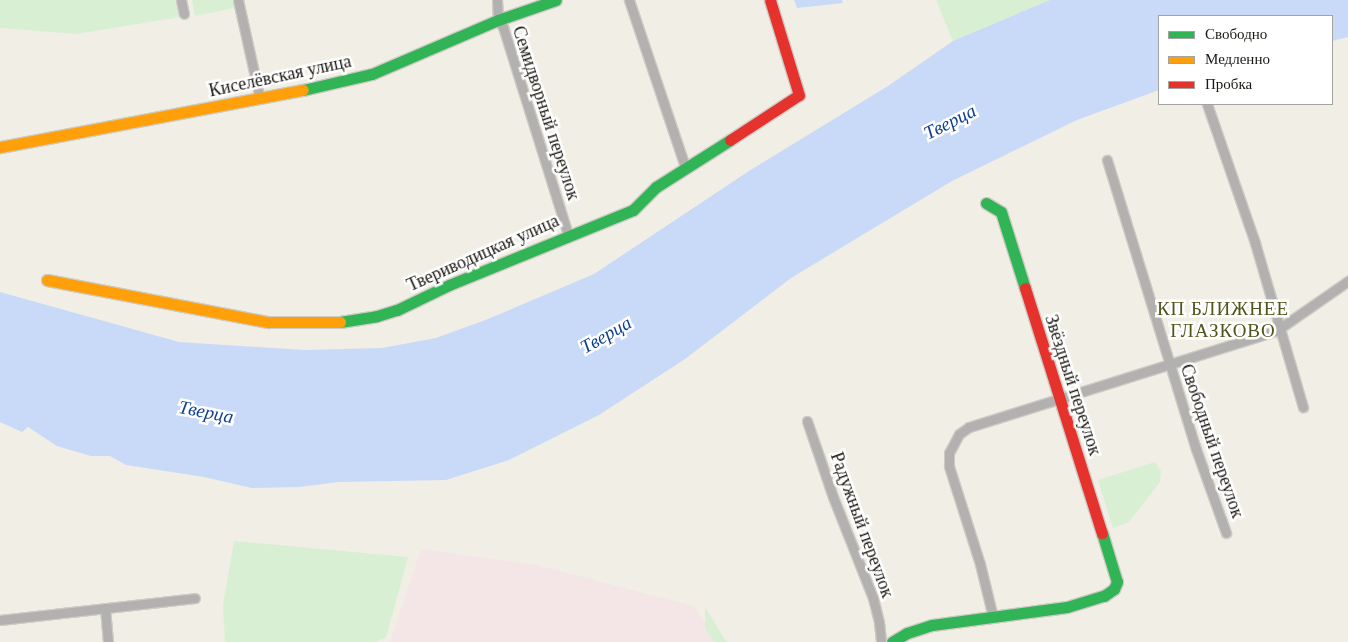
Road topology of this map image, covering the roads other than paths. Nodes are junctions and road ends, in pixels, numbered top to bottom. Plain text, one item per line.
1 (181, 0) edge
2 (238, 0) edge
3 (497, 0) edge
4 (556, 0) edge
5 (629, 0) edge
6 (770, 0) edge
7 (184, 14) dead end
8 (498, 20) junction
9 (260, 99) junction
10 (1207, 105) edge
11 (0, 147) edge
12 (1107, 160) dead end
13 (686, 168) junction
14 (986, 203) dead end
15 (568, 235) junction
16 (47, 280) dead end
17 (1345, 283) edge
18 (1348, 293) edge
19 (1280, 330) junction
20 (1169, 366) junction
21 (1060, 399) junction
22 (1303, 407) dead end
23 (806, 421) dead end
24 (1226, 532) dead end
25 (195, 598) dead end
26 (105, 608) junction
27 (993, 617) junction
28 (0, 620) edge
29 (108, 642) edge
30 (881, 642) edge
31 (892, 642) edge

1 - 7 street
2 - 9 street
3 - 8 street, Семидворный переулок
4 - 8 street, Киселёвская улица
5 - 13 street
6 - 13 street, Твериводицкая улица
8 - 9 street, Киселёвская улица
8 - 15 street, Семидворный переулок
9 - 11 street, Киселёвская улица
10 - 19 street
12 - 20 street, Свободный переулок
13 - 15 street, Твериводицкая улица
14 - 21 street, Звёздный переулок
15 - 16 street, Твериводицкая улица
17 - 18 street
17 - 19 street
19 - 20 street
19 - 22 street
20 - 21 street
20 - 24 street, Свободный переулок
21 - 27 street
21 - 27 street, Звёздный переулок
23 - 30 street, Радужный переулок
25 - 26 street
26 - 28 street
26 - 29 street
27 - 31 street

